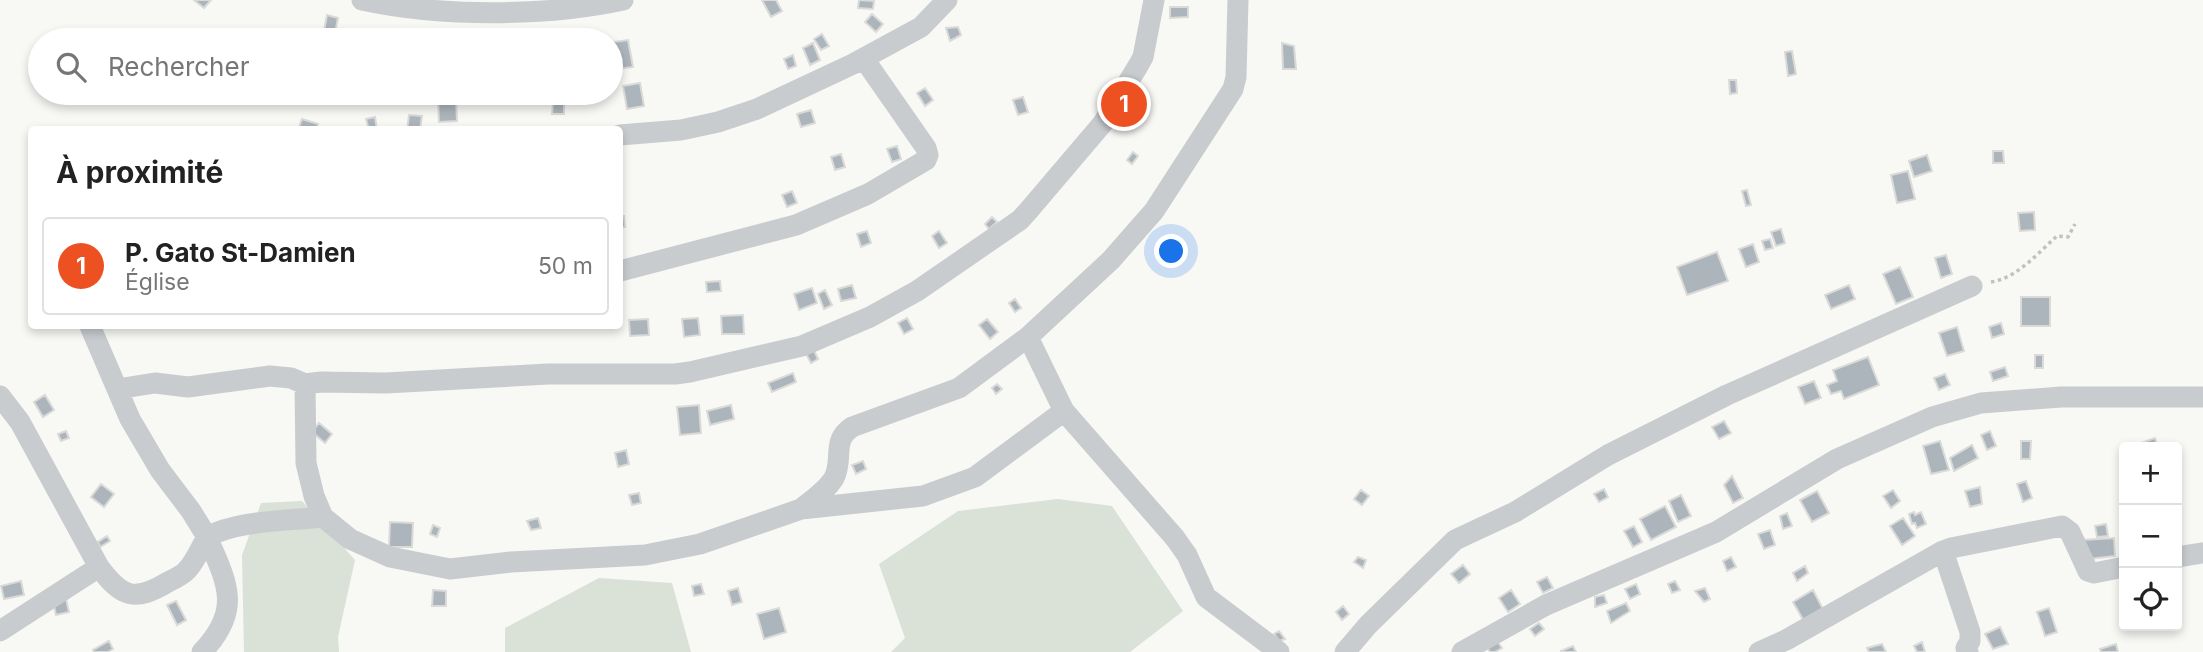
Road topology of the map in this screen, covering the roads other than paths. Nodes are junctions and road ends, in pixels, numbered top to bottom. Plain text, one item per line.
1 (362, 0) edge
2 (623, 0) edge
3 (947, 0) edge
4 (1154, 0) edge
5 (1238, 0) edge
6 (864, 58) junction
7 (623, 135) edge
8 (623, 270) edge
9 (1972, 286) road end
10 (91, 329) edge
11 (1028, 337) junction
12 (305, 384) junction
13 (117, 389) junction
14 (0, 396) edge
15 (2203, 397) edge
16 (1064, 411) junction
17 (802, 509) junction
18 (323, 517) junction
19 (207, 537) junction
20 (1942, 551) junction
21 (2203, 553) edge
22 (2182, 556) edge
23 (99, 567) junction
24 (2119, 568) edge
25 (0, 631) edge
26 (202, 652) edge
27 (1279, 652) edge
28 (1345, 652) edge
29 (1462, 652) edge
30 (1759, 652) edge
31 (1968, 652) edge

1 - 2 street
3 - 6 street
4 - 12 street
5 - 11 street
6 - 7 street
6 - 8 street
9 - 28 street
10 - 13 street
11 - 16 street
11 - 17 street
12 - 13 street
12 - 18 street
13 - 19 street
14 - 23 street
15 - 29 street
16 - 17 street
16 - 27 street
17 - 18 street
18 - 19 street
19 - 23 street
19 - 26 street
20 - 24 street
20 - 30 street
20 - 31 street
21 - 22 street
23 - 25 street

